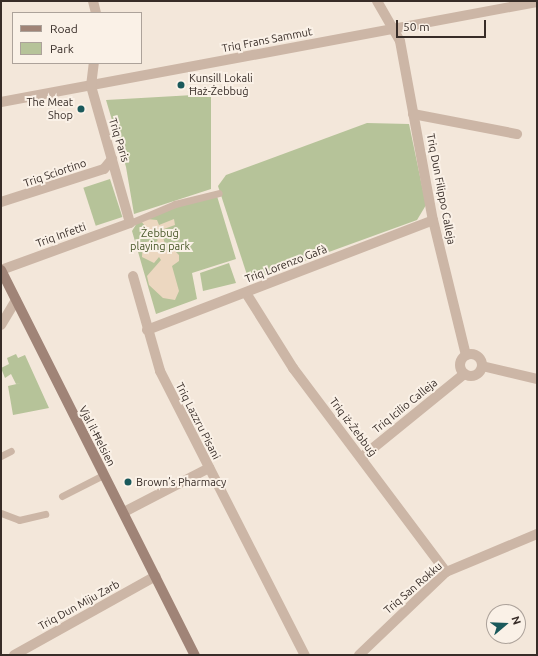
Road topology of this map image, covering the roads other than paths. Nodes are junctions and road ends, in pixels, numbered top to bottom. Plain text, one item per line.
1 (93, 1) edge
2 (378, 1) edge
3 (537, 2) edge
4 (499, 5) edge
5 (96, 12) edge
6 (392, 28) junction
7 (94, 64) edge
8 (91, 86) junction
9 (1, 102) edge
10 (413, 114) junction
11 (517, 134) dead end
12 (112, 160) junction
13 (220, 193) dead end
14 (1, 202) edge
15 (433, 220) junction
16 (130, 223) junction
17 (1, 270) edge
18 (134, 276) dead end
19 (246, 292) junction
20 (16, 300) junction
21 (1, 326) edge
22 (147, 330) junction
23 (466, 355) junction
24 (482, 366) junction
25 (464, 374) junction
26 (537, 379) edge
27 (11, 451) dead end
28 (1, 456) edge
29 (362, 457) junction
30 (209, 468) junction
31 (103, 475) junction
32 (62, 496) dead end
33 (124, 512) junction
34 (1, 513) edge
35 (45, 514) dead end
36 (537, 534) edge
37 (446, 572) junction
38 (156, 576) junction
39 (14, 655) edge
40 (195, 655) edge
41 (305, 655) edge
42 (359, 655) edge

1 - 5 street
2 - 6 street, Triq Dun Filippo Calleja
3 - 4 street, Triq Frans Sammut
4 - 6 street, Triq Frans Sammut
6 - 8 street, Triq Frans Sammut
6 - 10 street, Triq Dun Filippo Calleja
7 - 8 street, Triq Paris
8 - 9 street, Triq Frans Sammut
8 - 12 street, Triq Paris
10 - 11 street
10 - 15 street, Triq Dun Filippo Calleja
12 - 14 street, Triq Sciortino
12 - 16 street, Triq Paris
13 - 16 lane
15 - 19 street, Triq Lorenzo Gafà
15 - 23 street, Triq Dun Filippo Calleja
16 - 17 street, Triq Infetti
17 - 20 street, Vjal il-Ħelsien
18 - 22 street, Triq Lazzru Pisani
19 - 22 street, Triq Lorenzo Gafà
19 - 29 street, Triq iż-Żebbuġ
20 - 21 street
20 - 31 street, Vjal il-Ħelsien
22 - 30 street, Triq Lazzru Pisani
23 - 24 street
23 - 25 street
24 - 25 street
24 - 26 street
25 - 29 street, Triq Icilio Calleja
27 - 28 lane
29 - 37 street, Triq iż-Żebbuġ
30 - 33 street
30 - 41 street, Triq Lazzru Pisani
31 - 32 lane
31 - 33 street, Vjal il-Ħelsien
33 - 38 street, Vjal il-Ħelsien
34 - 35 lane
36 - 37 street, Triq San Rokku
37 - 42 street, Triq San Rokku
38 - 39 street, Triq Dun Miju Zarb
38 - 40 street, Vjal il-Ħelsien

